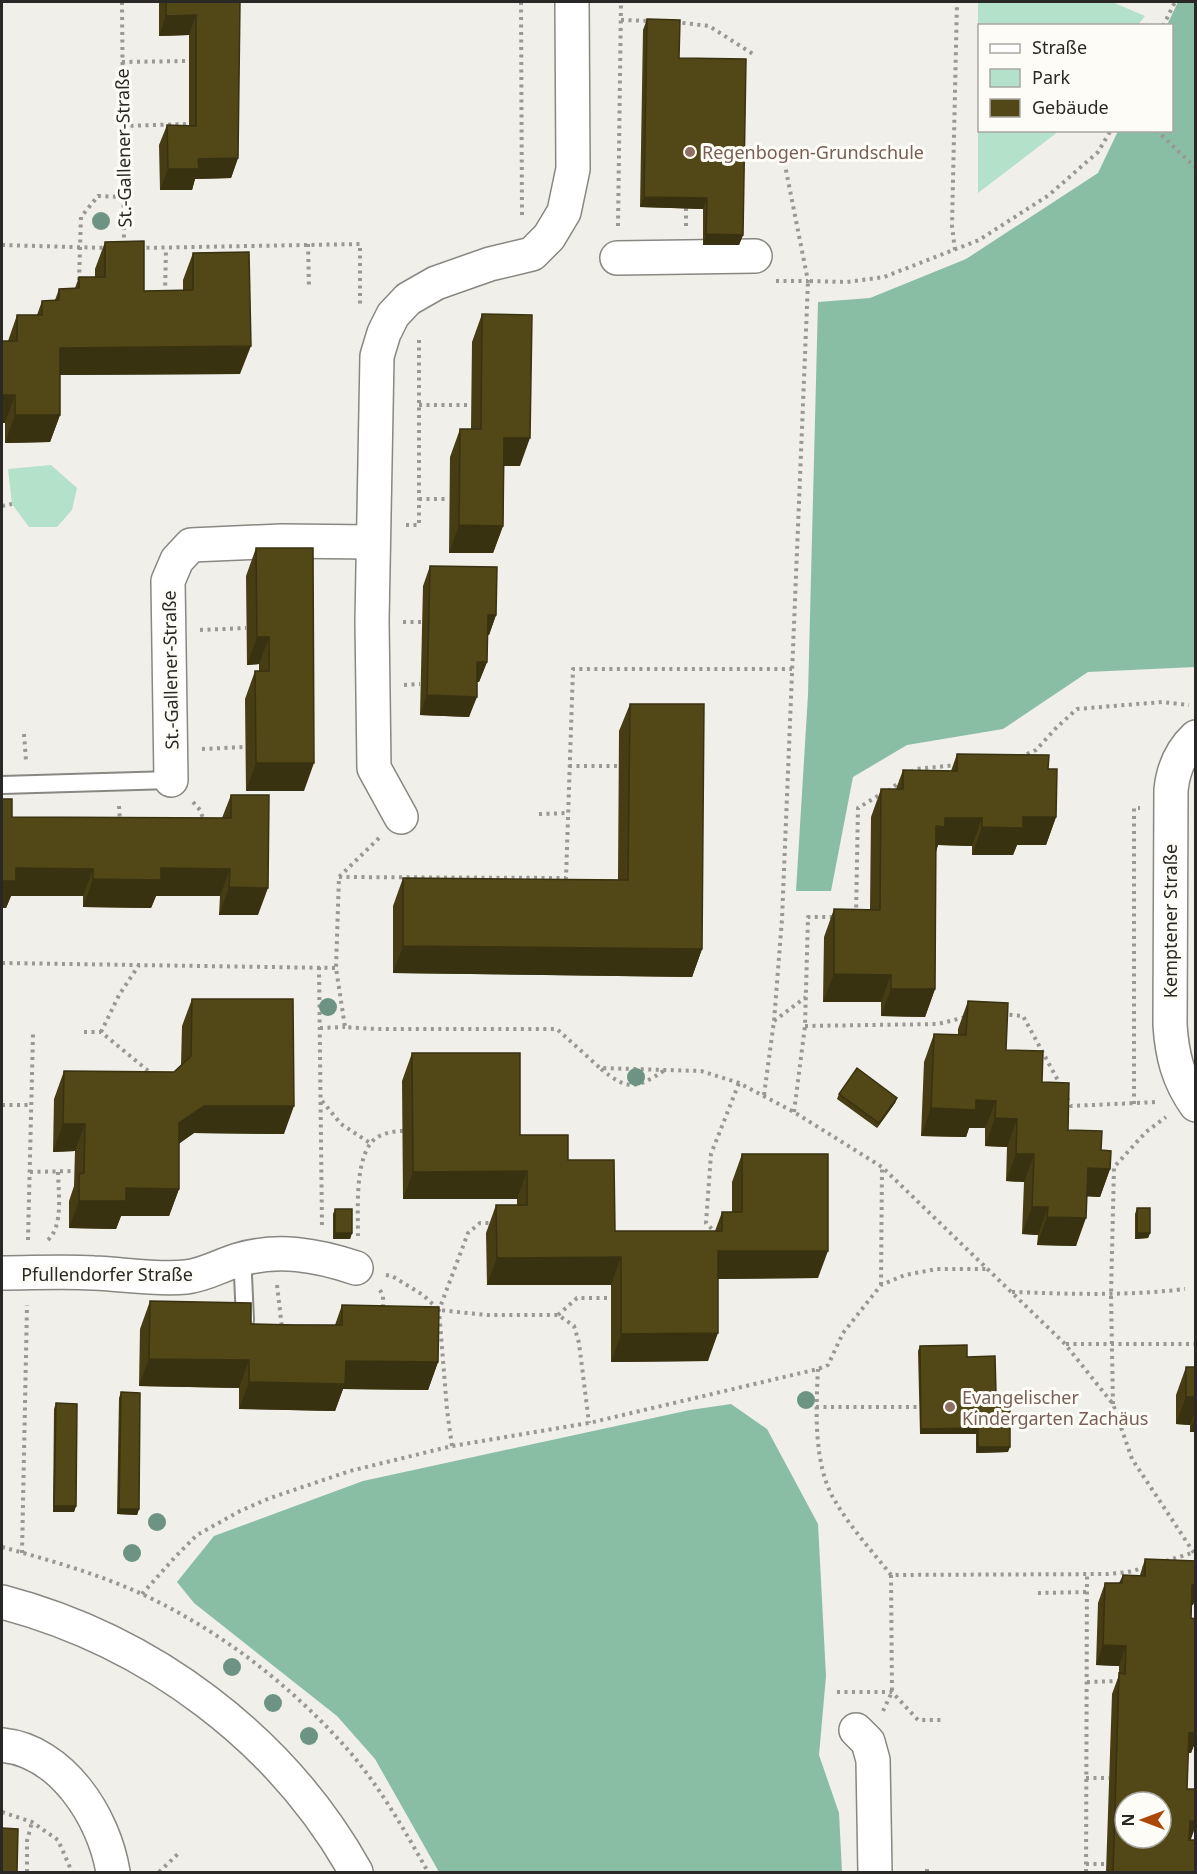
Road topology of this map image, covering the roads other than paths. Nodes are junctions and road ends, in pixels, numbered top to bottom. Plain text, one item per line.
1 (572, 2) edge
2 (755, 256) dead end
3 (617, 258) road end
4 (374, 534) junction
5 (1196, 737) edge
6 (171, 765) joint
7 (2, 785) edge
8 (401, 817) road end
9 (1193, 1102) edge
10 (340, 1259) road end
11 (238, 1260) junction
12 (2, 1273) edge
13 (245, 1320) edge
14 (2, 1602) edge
15 (862, 1736) road end
16 (2, 1745) edge
17 (113, 1872) edge
18 (356, 1872) edge
19 (875, 1872) edge

1 - 4 street
2 - 3 street
4 - 6 street, St.-Gallener-Straße
4 - 8 street
5 - 9 street, Kemptener Straße
6 - 7 lane
10 - 11 street, Pfullendorfer Straße
11 - 12 street, Pfullendorfer Straße
11 - 13 lane
14 - 18 street
15 - 19 street
16 - 17 street

